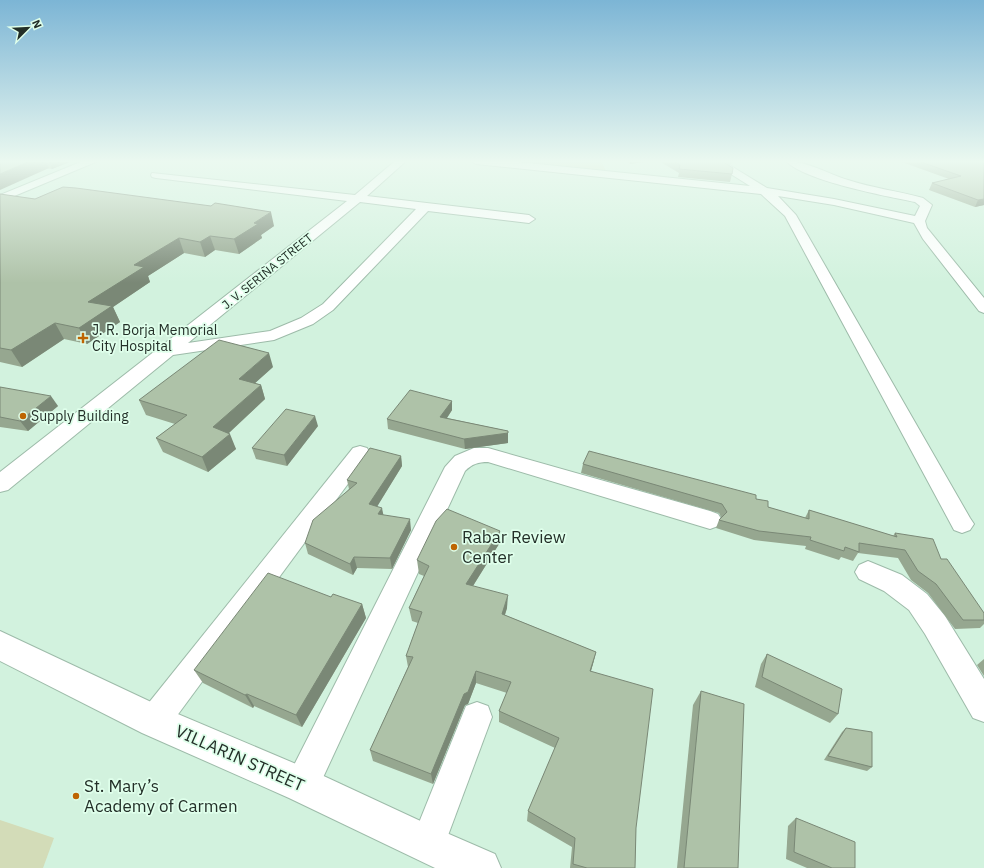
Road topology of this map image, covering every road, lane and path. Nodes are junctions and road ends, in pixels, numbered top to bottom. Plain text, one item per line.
1 (354, 202) edge
2 (382, 202) edge
3 (778, 202) edge
4 (831, 202) edge
5 (921, 202) edge
6 (426, 206) junction
7 (529, 219) dead end
8 (919, 221) junction
9 (968, 289) junction
10 (984, 290) edge
11 (984, 308) edge
12 (168, 350) junction
13 (360, 453) dead end
14 (0, 484) edge
15 (710, 520) dead end
16 (962, 524) dead end
17 (868, 572) dead end
18 (0, 645) edge
19 (984, 708) edge
20 (477, 717) dead end
21 (154, 721) junction
22 (302, 785) junction
23 (428, 845) junction
24 (481, 868) edge

1 - 12 street, J. V. SERIÑA STREET
2 - 6 street
3 - 16 street
4 - 8 street
5 - 8 street
6 - 7 street
6 - 12 street
8 - 9 street
9 - 10 street
9 - 11 street
12 - 14 street, J. V. SERIÑA STREET
13 - 21 street
15 - 22 street
17 - 19 street
18 - 21 main road, VILLARIN STREET
20 - 23 street
21 - 22 main road, VILLARIN STREET
22 - 23 main road, VILLARIN STREET
23 - 24 main road, VILLARIN STREET

